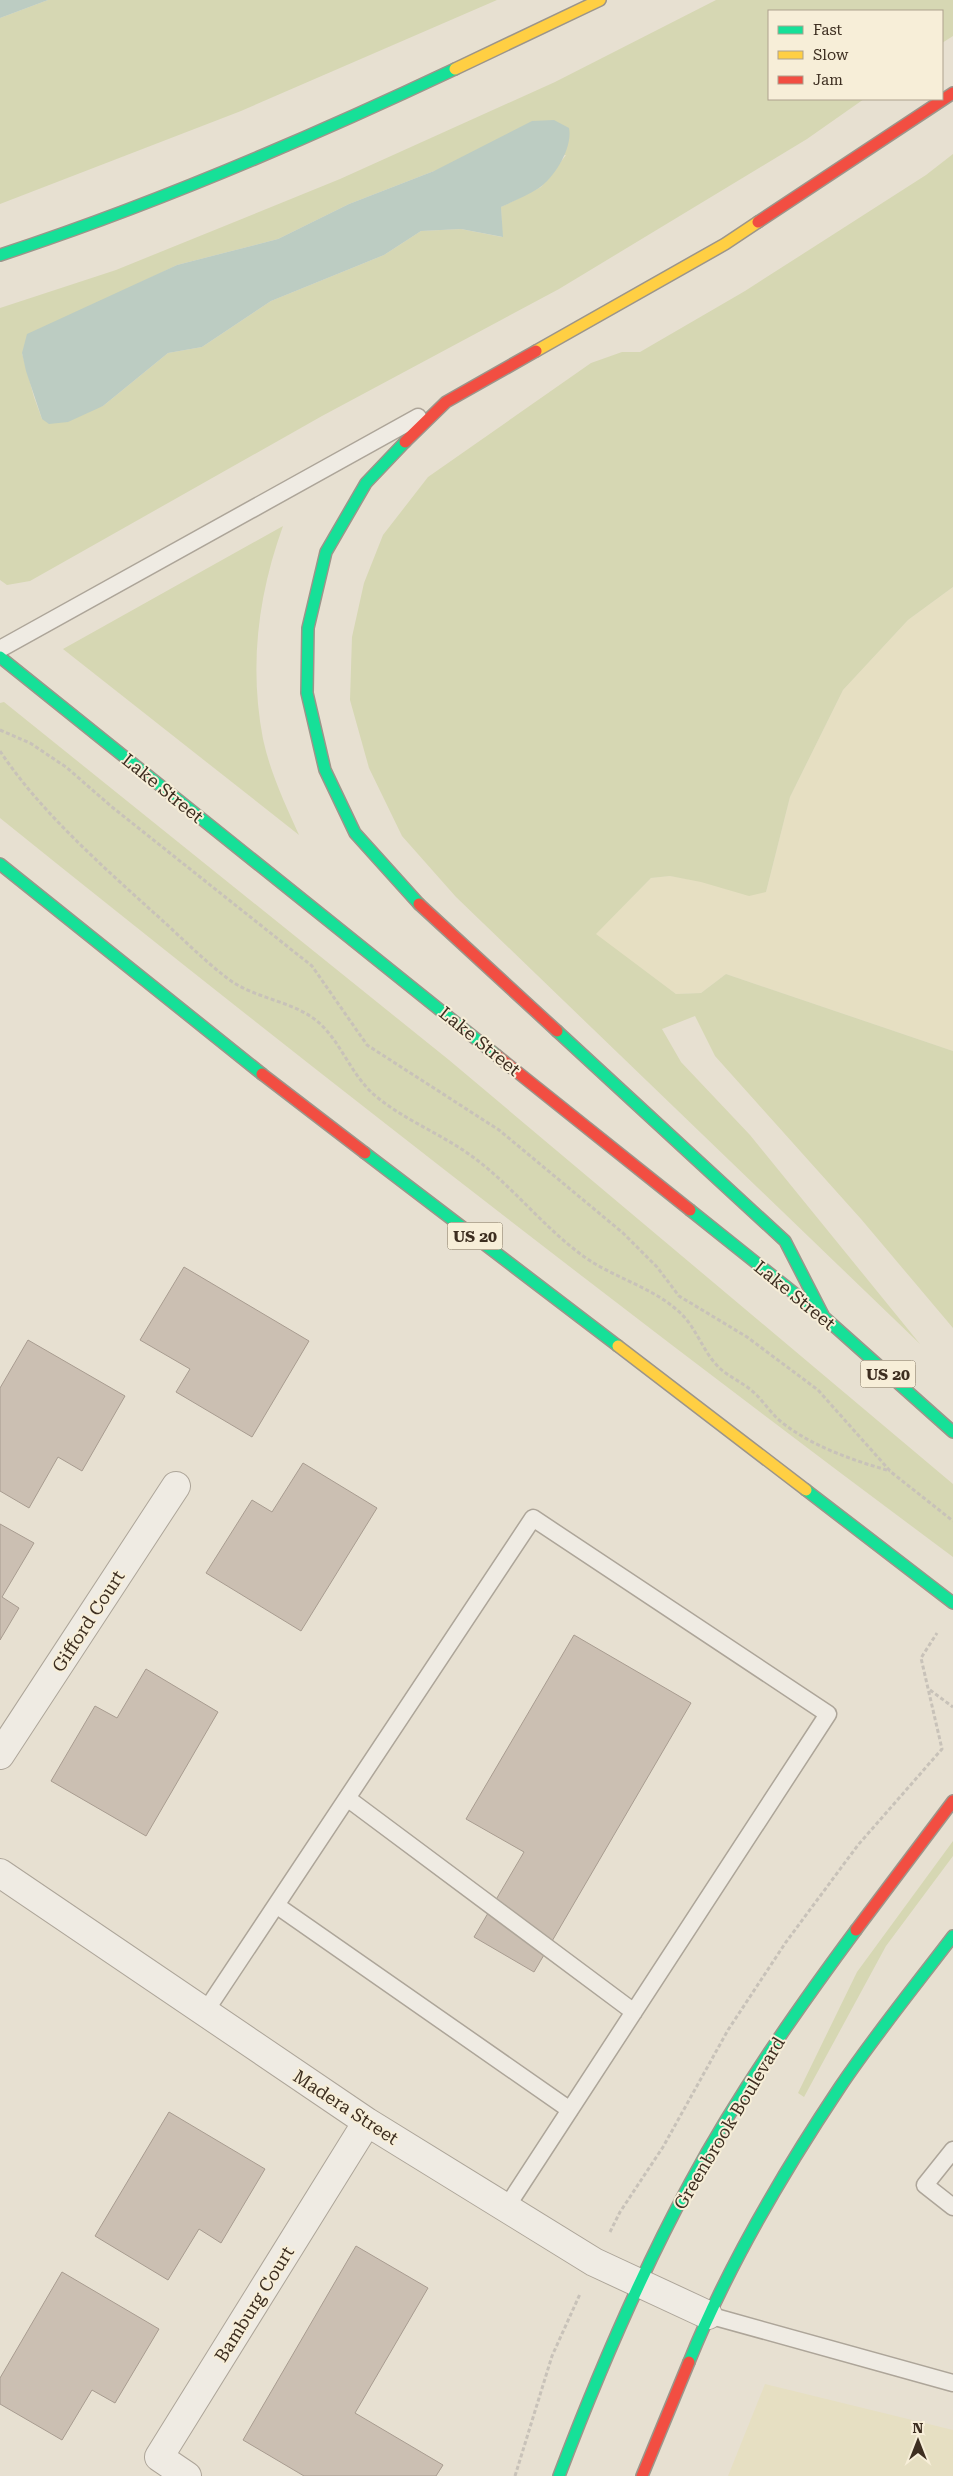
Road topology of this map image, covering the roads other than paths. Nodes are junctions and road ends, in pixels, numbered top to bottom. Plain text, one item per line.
1 (600, 0) edge
2 (942, 100) edge
3 (0, 254) edge
4 (446, 402) junction
5 (0, 649) edge
6 (0, 657) edge
7 (0, 864) edge
8 (824, 1317) junction
9 (953, 1432) edge
10 (176, 1486) dead end
11 (953, 1604) edge
12 (0, 1755) edge
13 (347, 1798) junction
14 (953, 1802) edge
15 (0, 1873) edge
16 (276, 1904) junction
17 (953, 1936) edge
18 (205, 2012) junction
19 (634, 2012) junction
20 (570, 2110) junction
21 (367, 2122) junction
22 (953, 2150) edge
23 (953, 2207) edge
24 (506, 2208) junction
25 (639, 2284) junction
26 (708, 2314) junction
27 (953, 2383) edge
28 (187, 2476) edge
29 (559, 2476) edge
30 (642, 2476) edge

1 - 3 main road
2 - 4 main road
4 - 5 lane
4 - 8 main road
6 - 8 main road, Lake Street / US 20
7 - 11 main road, US 20
8 - 9 main road, Lake Street / US 20
10 - 12 street, Gifford Court
13 - 16 lane
13 - 19 lane
13 - 19 lane
14 - 25 main road, Greenbrook Boulevard
15 - 18 street, Madera Street
16 - 18 lane
16 - 20 lane
17 - 26 main road
18 - 21 street, Madera Street
19 - 20 lane
20 - 24 lane
21 - 24 street, Madera Street
21 - 28 street, Bamburg Court
22 - 23 lane
24 - 25 street, Madera Street
25 - 26 street, Madera Street
25 - 29 main road, Greenbrook Boulevard
26 - 27 lane
26 - 30 main road

